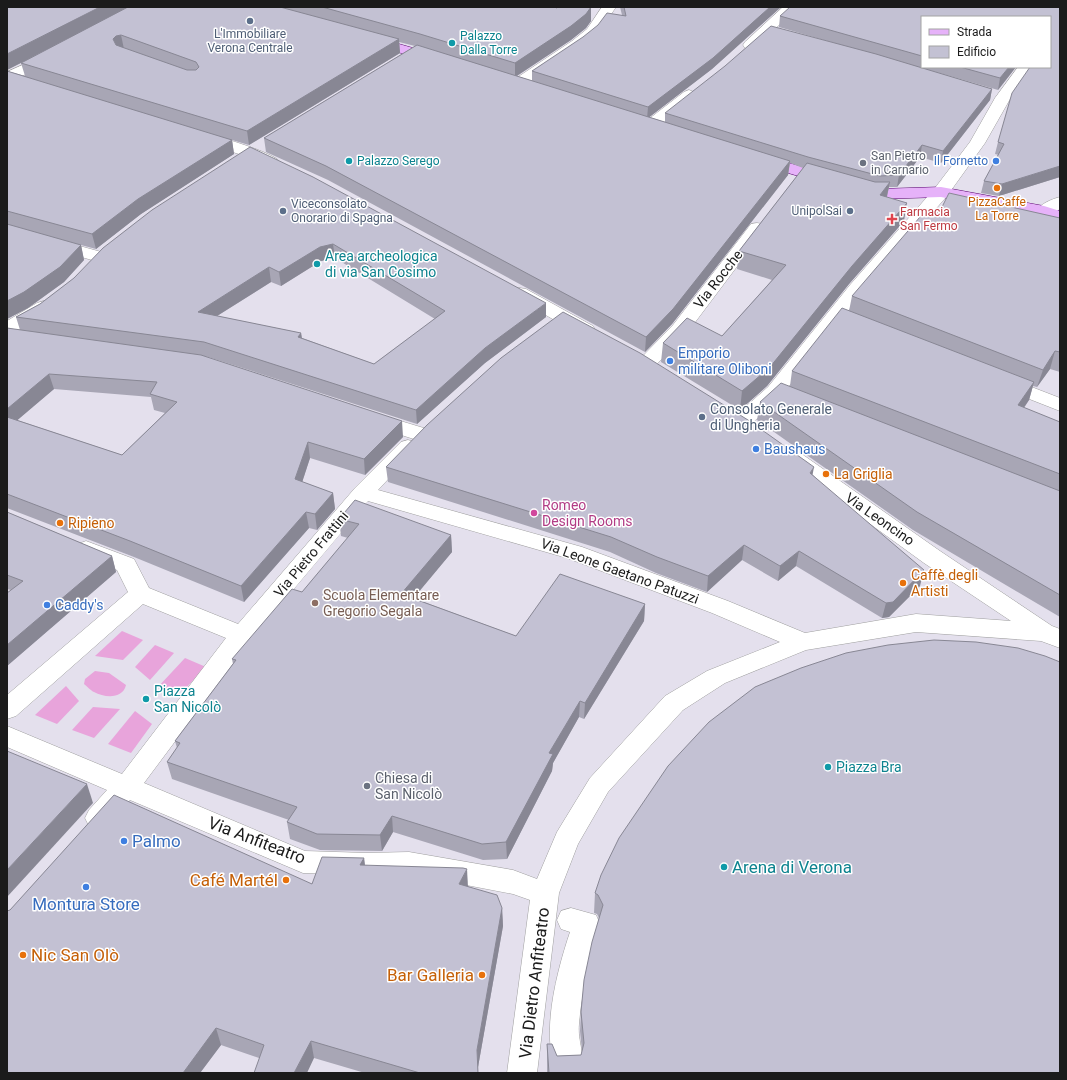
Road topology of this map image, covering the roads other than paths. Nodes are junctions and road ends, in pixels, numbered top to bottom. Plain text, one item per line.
1 (609, 7) edge
2 (792, 7) edge
3 (768, 30) junction
4 (782, 34) edge
5 (354, 35) edge
6 (63, 50) edge
7 (415, 52) junction
8 (740, 54) edge
9 (401, 61) edge
10 (451, 64) edge
11 (1025, 68) edge
12 (8, 77) edge
13 (503, 79) edge
14 (32, 84) edge
15 (517, 84) junction
16 (701, 86) edge
17 (539, 90) edge
18 (636, 121) edge
19 (651, 125) junction
20 (666, 130) edge
21 (190, 134) edge
22 (258, 148) junction
23 (748, 156) edge
24 (232, 165) edge
25 (286, 169) edge
26 (800, 173) junction
27 (788, 188) edge
28 (941, 192) junction
29 (1060, 202) edge
30 (770, 212) edge
31 (1052, 214) edge
32 (7, 231) edge
33 (85, 272) edge
34 (506, 285) edge
35 (59, 295) edge
36 (562, 316) junction
37 (543, 330) edge
38 (12, 334) edge
39 (601, 338) edge
40 (647, 364) edge
41 (988, 376) edge
42 (1060, 405) edge
43 (354, 412) edge
44 (363, 493) junction
45 (70, 542) edge
46 (140, 594) junction
47 (242, 635) junction
48 (1052, 636) edge
49 (802, 642) junction
50 (7, 709) edge
51 (7, 736) edge
52 (127, 786) junction
53 (80, 838) edge
54 (545, 893) junction
55 (571, 920) dead end
56 (568, 1064) edge
57 (522, 1073) edge

1 - 15 street
2 - 3 street
3 - 4 street
3 - 8 street
5 - 7 street
6 - 12 street
7 - 9 street
7 - 10 street
11 - 28 street
12 - 14 street
13 - 15 street
15 - 17 street
16 - 19 street
18 - 19 street
19 - 20 street
21 - 22 street
22 - 24 street
22 - 25 street
23 - 26 street
26 - 27 street
26 - 28 street
28 - 31 street
28 - 48 street, Via Leoncino
29 - 31 street
30 - 40 street, Via Rocche
32 - 33 street
34 - 36 street
35 - 38 street
36 - 37 street
36 - 39 street
41 - 42 street
43 - 44 street, Via Pietro Frattini
44 - 47 street, Via Pietro Frattini
44 - 49 street, Via Leone Gaetano Patuzzi
45 - 46 street
46 - 47 street
46 - 50 street
47 - 52 street
48 - 49 street, Via Dietro Anfiteatro
49 - 54 street, Via Dietro Anfiteatro
51 - 52 street, Via Anfiteatro
52 - 53 street
52 - 54 street, Via Anfiteatro
54 - 57 street, Via Dietro Anfiteatro
55 - 56 street, Via Dietro Anfiteatro

